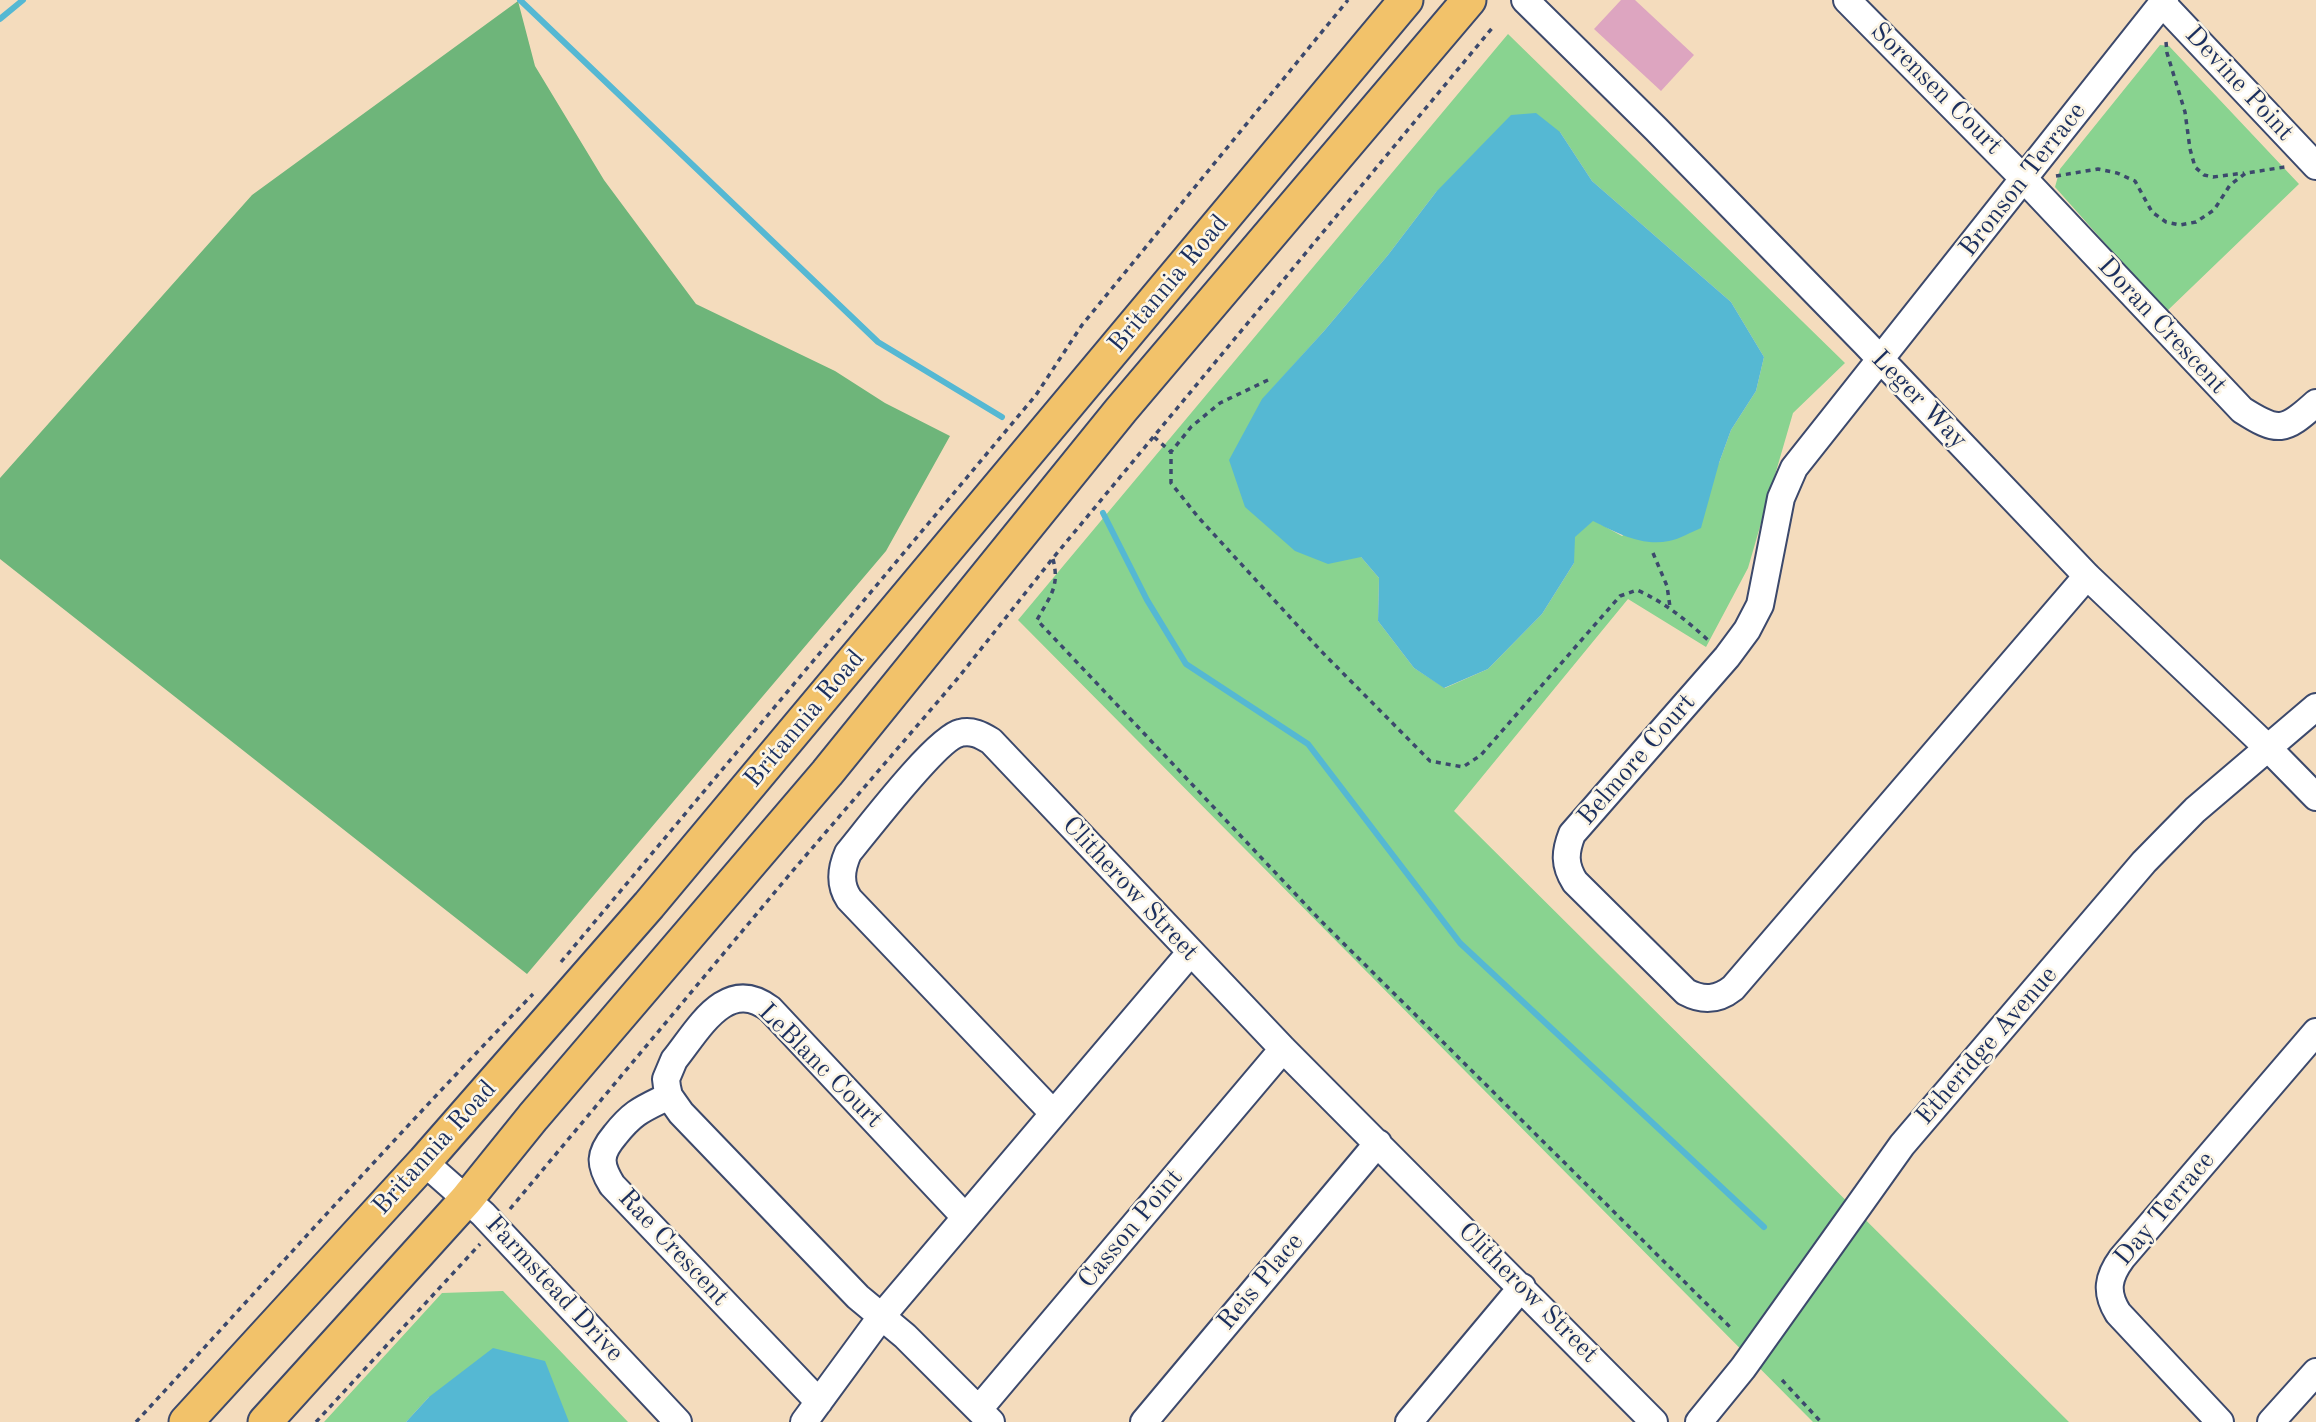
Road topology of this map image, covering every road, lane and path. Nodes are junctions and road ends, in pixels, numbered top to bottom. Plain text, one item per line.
1 (1348, 0) edge
2 (1406, 0) edge
3 (1468, 0) edge
4 (1525, 0) edge
5 (2164, 1) edge
6 (1854, 3) edge
7 (1493, 27) dead end
8 (2165, 38) dead end
9 (2316, 166) edge
10 (2287, 167) dead end
11 (2246, 173) junction
12 (2054, 177) dead end
13 (2024, 179) junction
14 (1881, 359) junction
15 (1268, 380) dead end
16 (2316, 403) edge
17 (1154, 437) junction
18 (1171, 452) junction
19 (1653, 553) dead end
20 (1053, 558) junction
21 (2087, 576) junction
22 (1671, 607) junction
23 (1727, 657) junction
24 (2316, 707) edge
25 (2268, 748) junction
26 (2316, 797) edge
27 (1190, 953) junction
28 (558, 964) dead end
29 (541, 986) dead end
30 (2316, 1032) edge
31 (1283, 1049) junction
32 (669, 1096) junction
33 (1053, 1113) junction
34 (1378, 1143) junction
35 (424, 1162) junction
36 (466, 1199) junction
37 (965, 1217) junction
38 (495, 1227) junction
39 (1522, 1287) junction
40 (881, 1317) junction
41 (1732, 1329) dead end
42 (2316, 1372) edge
43 (1782, 1380) dead end
44 (811, 1412) edge
45 (985, 1416) edge
46 (136, 1422) edge
47 (186, 1422) edge
48 (265, 1422) edge
49 (316, 1422) edge
50 (678, 1422) edge
51 (1144, 1422) edge
52 (1409, 1422) edge
53 (1654, 1422) edge
54 (1699, 1422) edge
55 (1821, 1422) edge
56 (2220, 1422) edge
57 (2271, 1422) edge

1 - 28 path
2 - 35 main road, Britannia Road
3 - 36 main road, Britannia Road
4 - 14 street, Leger Way
5 - 9 street, Devine Point
5 - 13 street, Bronson Terrace
6 - 13 street, Sorensen Court
7 - 17 path
8 - 11 path
10 - 11 path
11 - 12 path
13 - 14 street, Bronson Terrace
13 - 16 street, Doran Crescent
14 - 21 street, Leger Way
14 - 23 street, Belmore Court
15 - 18 path
17 - 18 path
17 - 20 path
18 - 22 path
19 - 22 path
20 - 38 path
20 - 41 path
21 - 23 street, Belmore Court
21 - 25 street, Leger Way
22 - 23 path
24 - 25 street, Etheridge Avenue
25 - 26 street, Leger Way
25 - 54 street, Etheridge Avenue
27 - 31 street, Clitherow Street
27 - 33 street
27 - 33 street, Clitherow Street
29 - 46 path
30 - 56 street, Day Terrace
31 - 34 street, Clitherow Street
31 - 45 street, Casson Point
32 - 37 street, LeBlanc Court
32 - 40 street
32 - 44 street, Rae Crescent
33 - 37 street
34 - 39 street, Clitherow Street
34 - 51 street, Reis Place
35 - 36 street, Farmstead Drive
35 - 47 main road, Britannia Road
36 - 38 street, Farmstead Drive
36 - 48 main road, Britannia Road
37 - 40 street
38 - 49 path
38 - 50 street, Farmstead Drive
39 - 52 street
39 - 53 street, Clitherow Street
40 - 44 street
40 - 45 street
42 - 57 street
43 - 55 path

